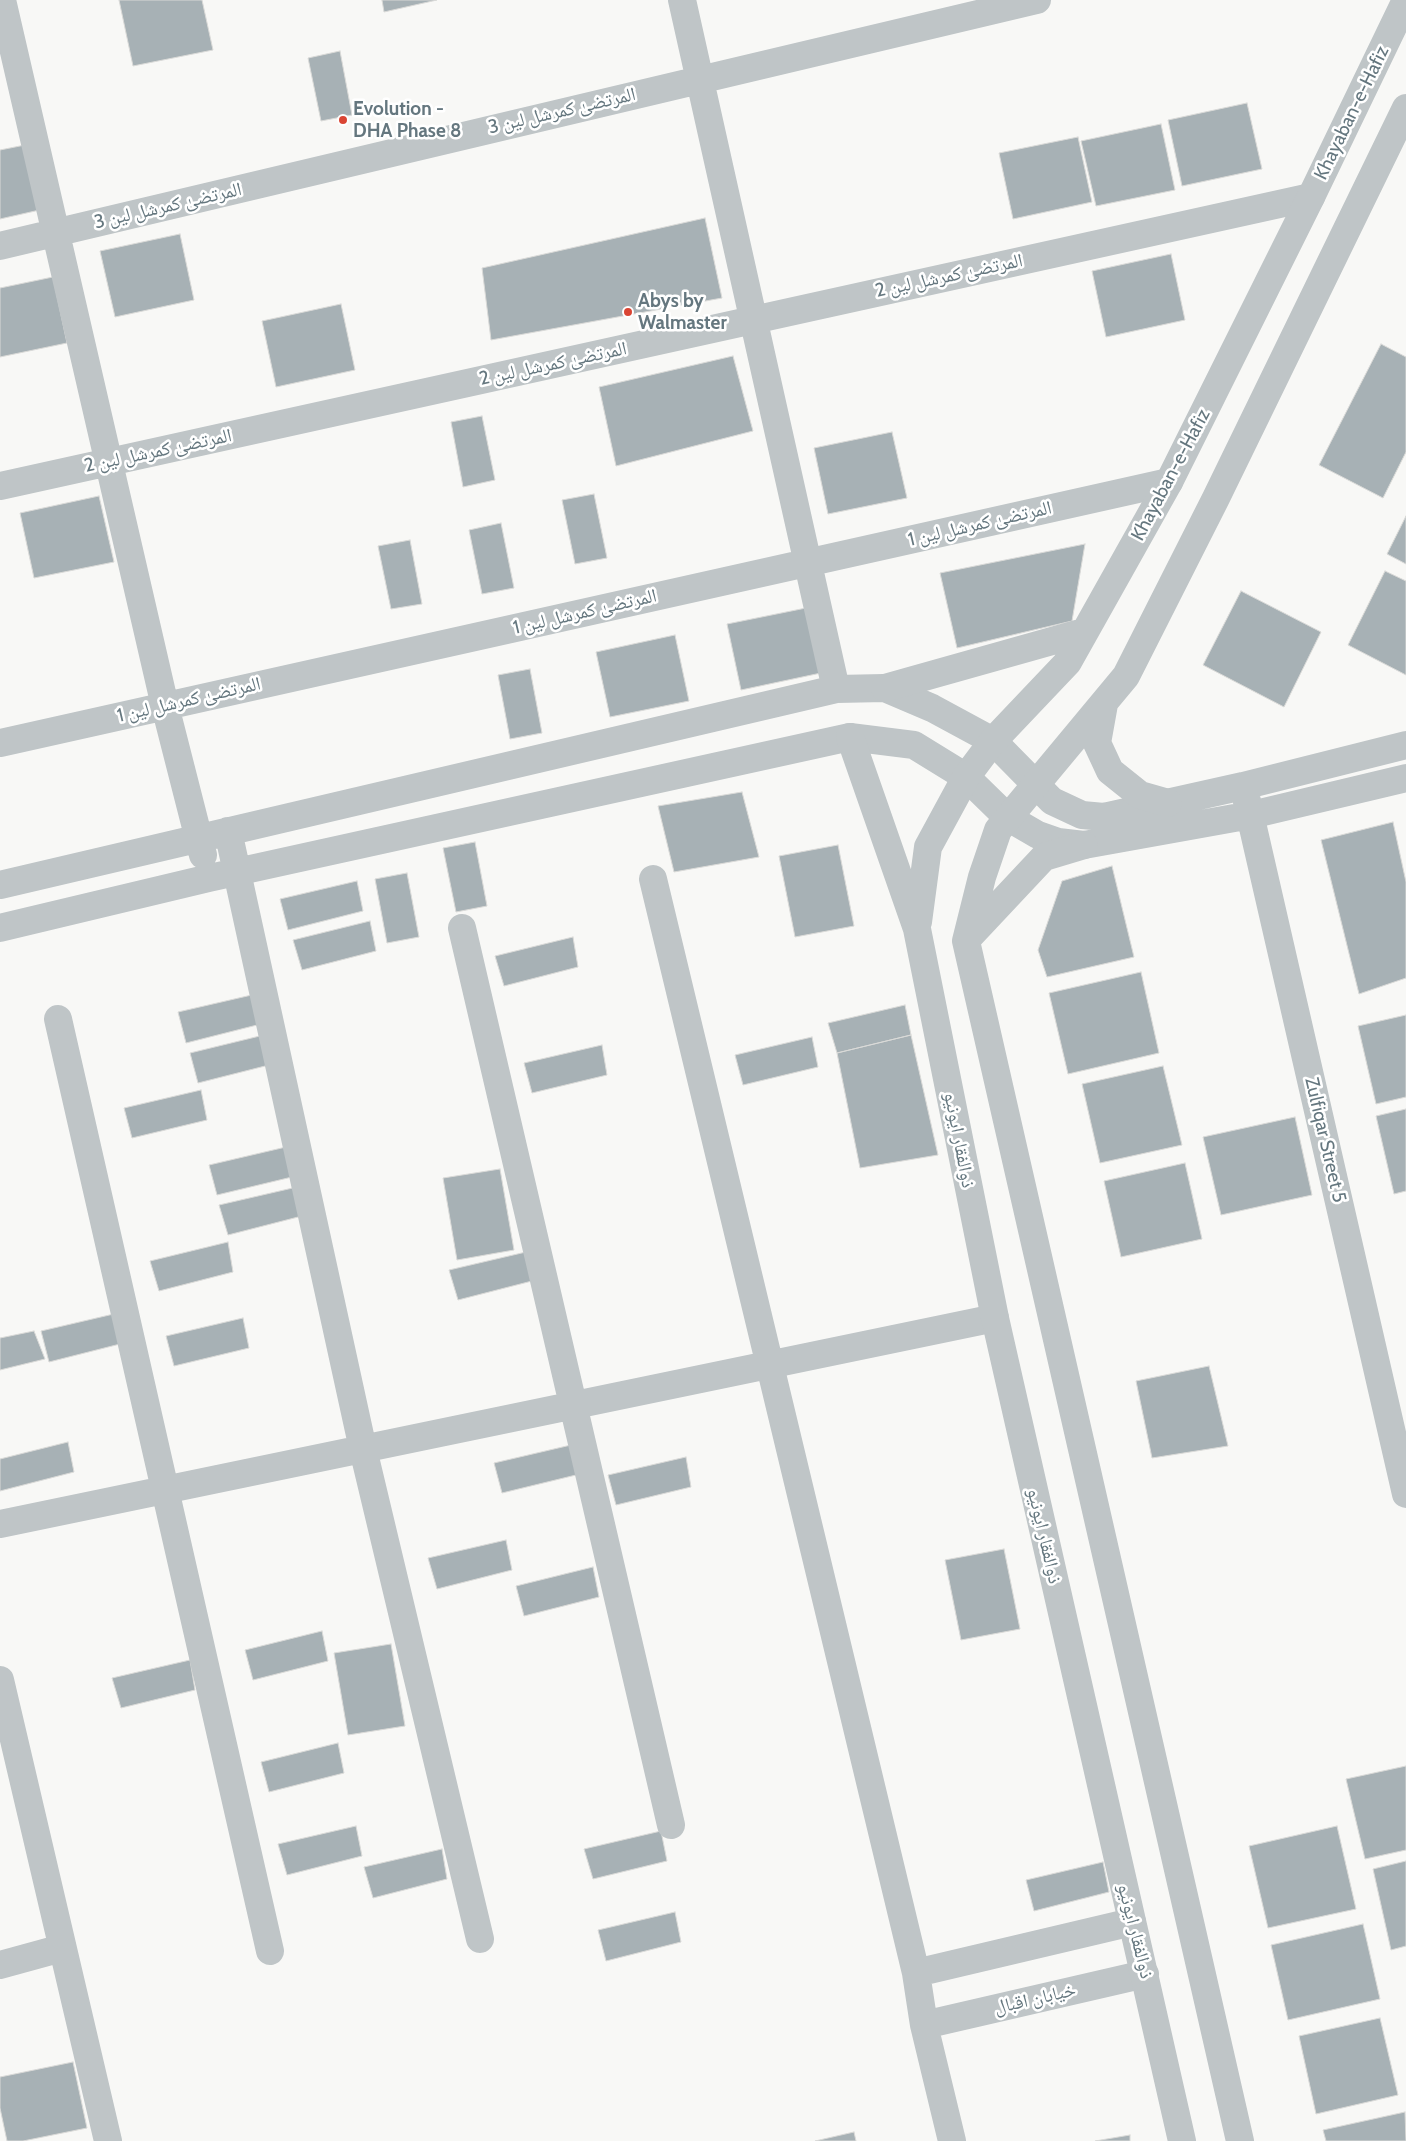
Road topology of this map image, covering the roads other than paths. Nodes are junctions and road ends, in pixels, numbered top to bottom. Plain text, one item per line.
1 (2, 0) edge
2 (682, 0) edge
3 (1037, 0) edge
4 (1406, 0) edge
5 (700, 78) junction
6 (1406, 108) edge
7 (1312, 197) junction
8 (57, 232) junction
9 (0, 246) edge
10 (754, 319) junction
11 (109, 462) junction
12 (1169, 482) junction
13 (0, 486) edge
14 (807, 563) junction
15 (1084, 632) junction
16 (836, 688) junction
17 (885, 688) junction
18 (1104, 702) junction
19 (166, 706) junction
20 (850, 738) junction
21 (993, 741) junction
22 (0, 743) edge
23 (1406, 745) edge
24 (966, 777) junction
25 (1406, 778) edge
26 (1035, 783) junction
27 (1243, 786) junction
28 (1168, 803) junction
29 (1251, 815) junction
30 (1007, 817) junction
31 (1178, 828) junction
32 (228, 831) junction
33 (199, 838) junction
34 (1084, 845) junction
35 (238, 871) junction
36 (209, 878) junction
37 (653, 879) dead end
38 (0, 886) edge
39 (0, 928) edge
40 (462, 928) dead end
41 (917, 929) junction
42 (966, 941) junction
43 (58, 1020) dead end
44 (995, 1318) junction
45 (769, 1365) junction
46 (574, 1405) junction
47 (363, 1449) junction
48 (165, 1490) junction
49 (1406, 1494) edge
50 (0, 1524) edge
51 (0, 1680) edge
52 (8, 1751) edge
53 (671, 1825) dead end
54 (1132, 1922) junction
55 (480, 1939) dead end
56 (62, 1948) junction
57 (270, 1951) dead end
58 (0, 1965) edge
59 (916, 1973) junction
60 (1145, 1974) junction
61 (924, 2025) junction
62 (108, 2141) edge
63 (952, 2141) edge
64 (1182, 2141) edge
65 (1240, 2141) edge

1 - 8 street
2 - 5 street
3 - 5 street, المرتضیٰ کمرشل لین 3
4 - 7 street, Khayaban-e-Hafiz
5 - 8 street, المرتضیٰ کمرشل لین 3
5 - 10 street
6 - 18 street
7 - 10 street, المرتضیٰ کمرشل لین 2
7 - 12 street, Khayaban-e-Hafiz
8 - 9 street, المرتضیٰ کمرشل لین 3
8 - 11 street
10 - 11 street, المرتضیٰ کمرشل لین 2
10 - 14 street
11 - 13 street, المرتضیٰ کمرشل لین 2
11 - 19 street
12 - 14 street, المرتضیٰ کمرشل لین 1
12 - 15 street, Khayaban-e-Hafiz
14 - 16 street
14 - 19 street, المرتضیٰ کمرشل لین 1
15 - 17 street
15 - 21 street, Khayaban-e-Hafiz
16 - 17 street
16 - 32 street
17 - 21 street
18 - 26 street
18 - 28 street
19 - 22 street, المرتضیٰ کمرشل لین 1
19 - 33 street
20 - 24 street
20 - 35 street
20 - 41 street
21 - 24 street, Khayaban-e-Hafiz
21 - 26 street
23 - 27 street
24 - 30 street
24 - 41 street, Khayaban-e-Hafiz
25 - 29 street
26 - 28 street
26 - 30 street
27 - 28 street
27 - 29 street, Zulfiqar Street 5
28 - 31 street
29 - 31 street
29 - 49 street, Zulfiqar Street 5
30 - 34 street
30 - 42 street
31 - 34 street
32 - 33 street
32 - 35 street
33 - 36 street
33 - 38 street
34 - 42 street
35 - 36 street
35 - 47 street
36 - 39 street
37 - 45 street
40 - 46 street
41 - 44 street, ذوالفقار ایونیو
42 - 65 street
43 - 48 street
44 - 45 street
44 - 54 street, ذوالفقار ایونیو
45 - 46 street
45 - 59 street
46 - 47 street
46 - 53 street
47 - 48 street
47 - 55 street
48 - 50 street
48 - 57 street
51 - 52 street
52 - 56 street
54 - 59 street
54 - 60 street, ذوالفقار ایونیو
56 - 58 street
56 - 62 street
59 - 61 street
60 - 61 street, خیابان اقبال
60 - 64 street, ذوالفقار ایونیو
61 - 63 street

